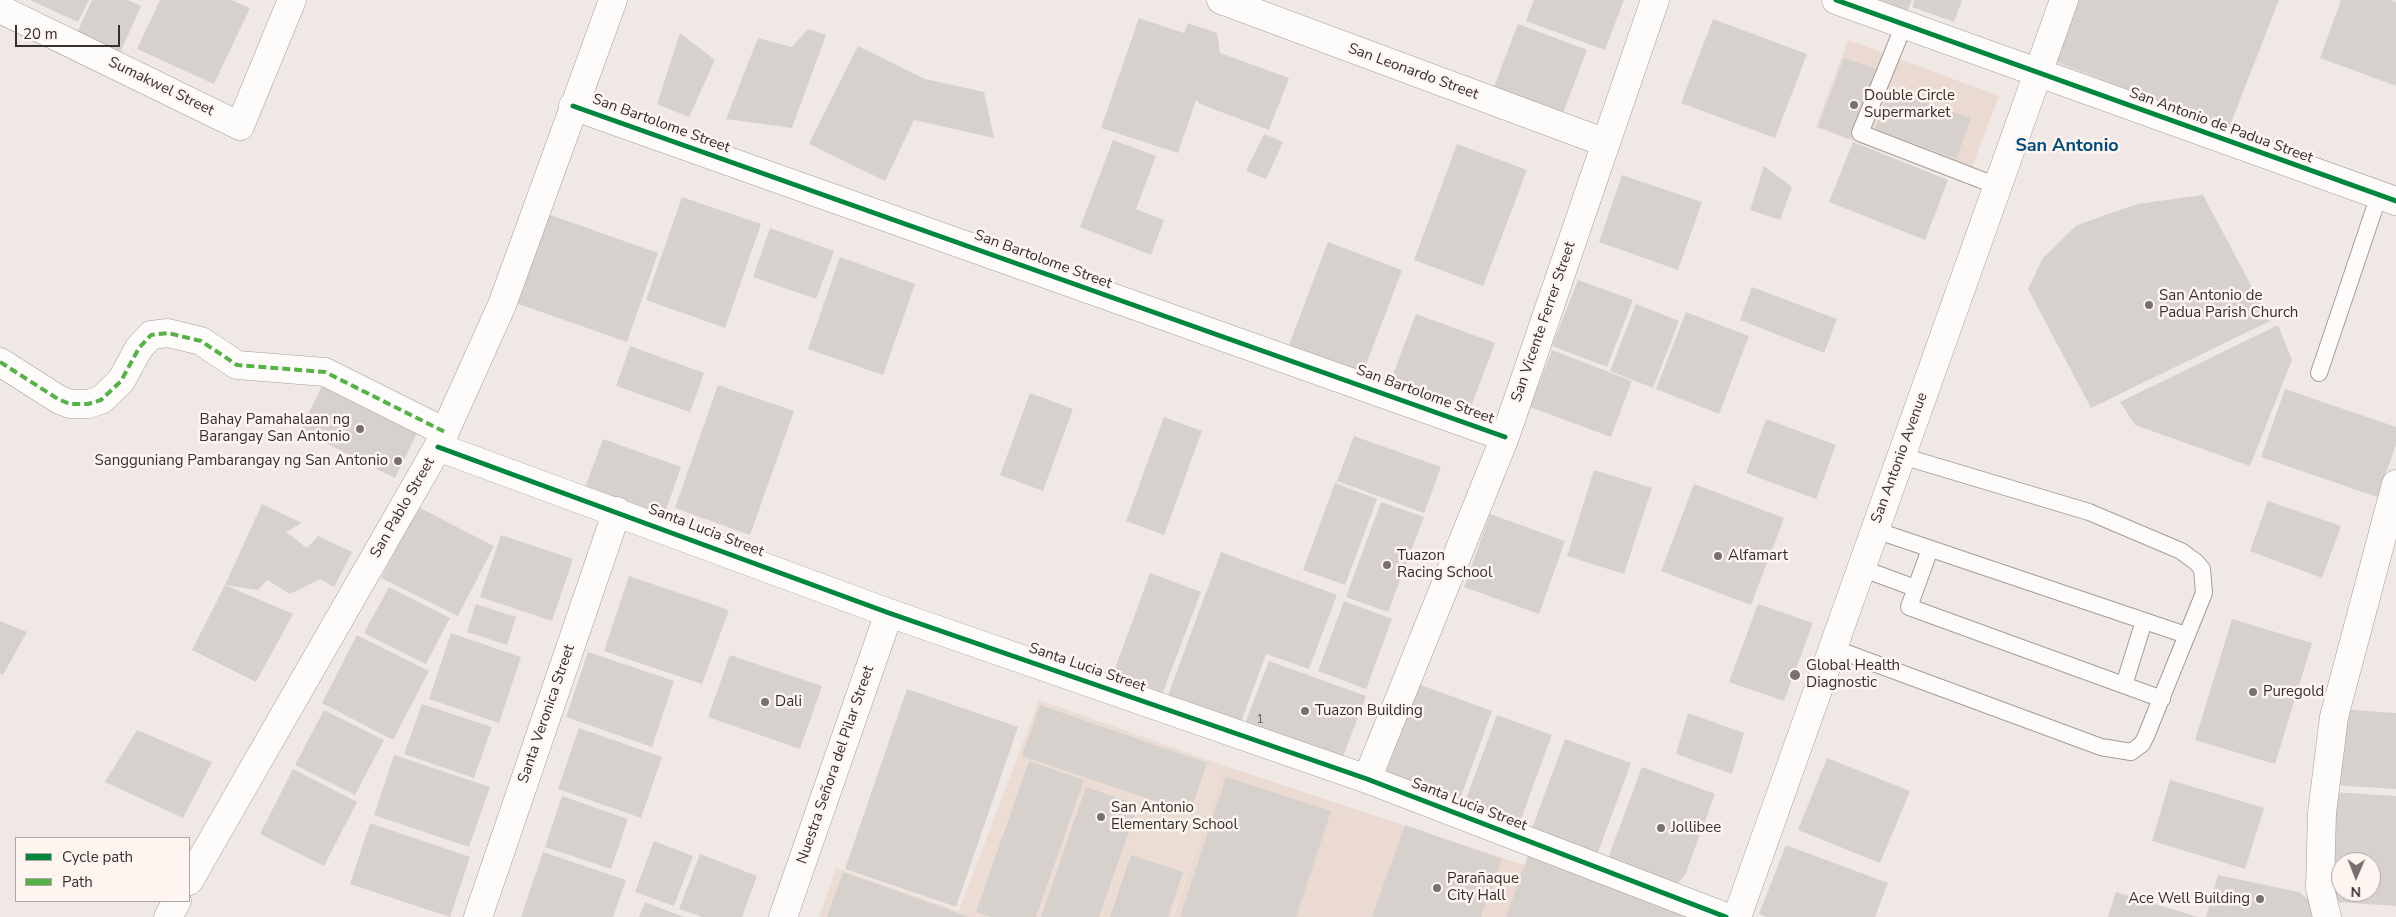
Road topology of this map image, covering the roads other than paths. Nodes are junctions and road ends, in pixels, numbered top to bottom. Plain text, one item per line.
1 (292, 0) edge
2 (613, 0) edge
3 (1221, 0) edge
4 (1656, 0) edge
5 (1836, 0) edge
6 (2064, 0) edge
7 (0, 9) edge
8 (1904, 24) junction
9 (2038, 74) junction
10 (573, 106) junction
11 (1606, 143) junction
12 (1997, 186) junction
13 (2388, 198) edge
14 (0, 362) edge
15 (2319, 373) dead end
16 (1504, 437) junction
17 (442, 439) junction
18 (1902, 456) junction
19 (2396, 484) edge
20 (617, 511) junction
21 (1875, 530) junction
22 (1930, 549) junction
23 (1861, 568) junction
24 (1915, 588) junction
25 (890, 613) junction
26 (2144, 621) junction
27 (2186, 635) junction
28 (1833, 648) junction
29 (2124, 685) junction
30 (2162, 699) junction
31 (1367, 779) junction
32 (190, 879) edge
33 (176, 902) edge
34 (168, 917) edge
35 (478, 917) edge
36 (783, 917) edge
37 (1726, 917) edge
38 (1737, 917) edge
39 (2327, 917) edge

1 - 7 street, Sumakwel Street
2 - 10 street, San Pablo Street
3 - 11 street, San Leonardo Street
4 - 11 street, San Vicente Ferrer Street
5 - 8 street, San Antonio de Padua Street
6 - 9 street, San Antonio Avenue
8 - 9 street, San Antonio de Padua Street
8 - 12 lane
9 - 12 street, San Antonio Avenue
9 - 13 street, San Antonio de Padua Street
10 - 16 street, San Bartolome Street
10 - 17 street, San Pablo Street
11 - 16 street, San Vicente Ferrer Street
12 - 18 street, San Antonio Avenue
13 - 15 lane
14 - 17 street, Santa Lucia Street
16 - 31 street, San Vicente Ferrer Street
17 - 20 street, Santa Lucia Street
17 - 32 street, San Pablo Street
18 - 21 street, San Antonio Avenue
18 - 27 lane
19 - 39 street
20 - 25 street, Santa Lucia Street
20 - 35 street, Santa Veronica Street
21 - 22 lane
21 - 23 street, San Antonio Avenue
22 - 24 lane
22 - 26 lane
23 - 24 lane
23 - 28 street, San Antonio Avenue
24 - 29 lane
25 - 31 street, Santa Lucia Street
25 - 36 street, Nuestra Señora del Pilar Street
26 - 27 lane
26 - 29 lane
27 - 30 lane
28 - 30 lane
28 - 38 street, San Antonio Avenue
29 - 30 lane
31 - 37 street, Santa Lucia Street
33 - 34 street

